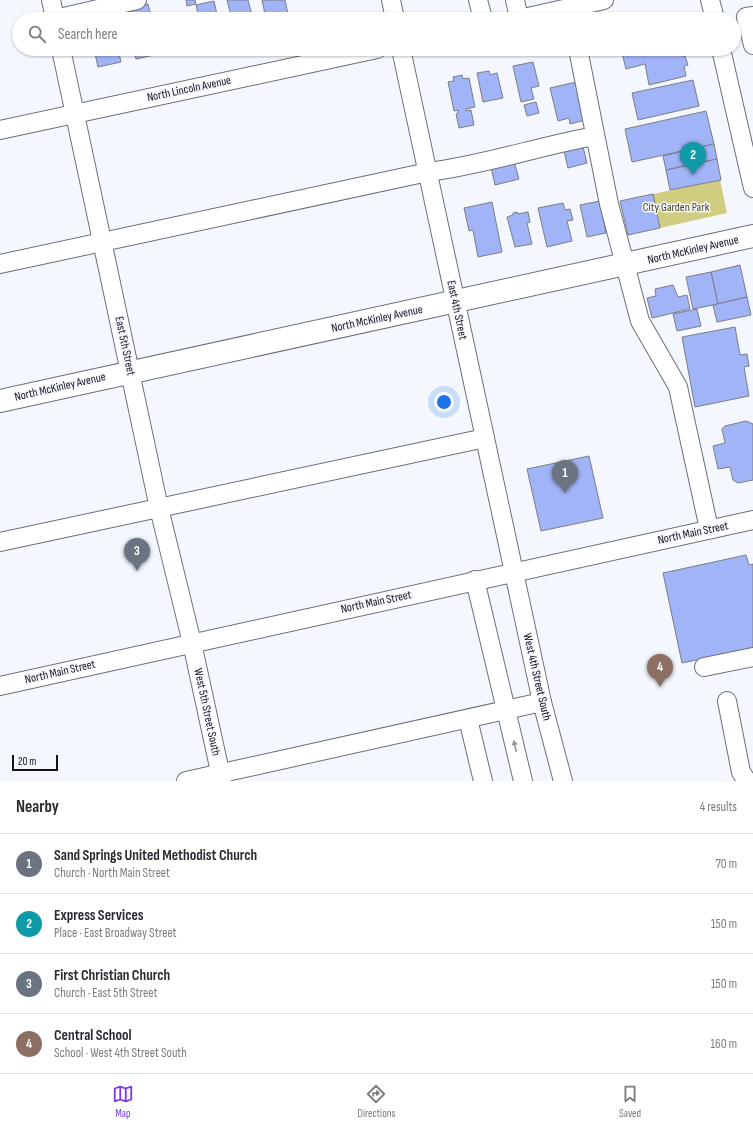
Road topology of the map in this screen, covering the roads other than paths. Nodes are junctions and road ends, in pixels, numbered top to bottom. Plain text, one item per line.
1 (51, 0) edge
2 (137, 0) edge
3 (391, 0) edge
4 (478, 0) edge
5 (515, 0) edge
6 (604, 0) edge
7 (710, 0) edge
8 (570, 9) edge
9 (54, 12) edge
10 (85, 12) edge
11 (394, 12) edge
12 (481, 12) edge
13 (518, 12) edge
14 (555, 12) edge
15 (713, 12) edge
16 (753, 16) edge
17 (753, 45) edge
18 (63, 56) edge
19 (344, 56) edge
20 (403, 56) edge
21 (579, 56) edge
22 (724, 56) edge
23 (75, 113) junction
24 (0, 130) edge
25 (595, 136) junction
26 (428, 172) junction
27 (753, 188) edge
28 (753, 236) edge
29 (103, 242) junction
30 (0, 264) edge
31 (626, 265) junction
32 (455, 302) junction
33 (130, 372) junction
34 (0, 401) edge
35 (485, 438) junction
36 (159, 508) junction
37 (753, 520) edge
38 (709, 529) junction
39 (0, 542) edge
40 (514, 572) junction
41 (475, 580) junction
42 (192, 643) junction
43 (753, 656) edge
44 (704, 667) dead end
45 (0, 686) edge
46 (726, 701) dead end
47 (542, 702) junction
48 (507, 710) junction
49 (468, 719) junction
50 (221, 777) edge
51 (186, 781) edge
52 (483, 781) edge
53 (523, 781) edge
54 (563, 781) edge
55 (747, 781) edge

1 - 9 street
2 - 10 street
3 - 11 street
4 - 12 street
5 - 13 street
6 - 8 street
7 - 15 street
8 - 14 street
16 - 17 street
18 - 23 street, East 5th Street
19 - 23 street, North Lincoln Avenue
20 - 26 street, East 4th Street
21 - 25 street
22 - 27 street
23 - 24 street, North Lincoln Avenue
23 - 29 street, East 5th Street
25 - 26 street
25 - 31 street
26 - 29 street
26 - 32 street, East 4th Street
28 - 31 main road, North McKinley Avenue
29 - 30 street
29 - 33 street, East 5th Street
31 - 32 main road, North McKinley Avenue
31 - 38 street
32 - 33 main road, North McKinley Avenue
32 - 35 street, East 4th Street
33 - 34 main road, North McKinley Avenue
33 - 36 street, East 5th Street
35 - 36 street
35 - 40 street, East 4th Street
36 - 39 street
36 - 42 street, East 5th Street
37 - 38 street, North Main Street
38 - 40 street, North Main Street
40 - 41 street, North Main Street
40 - 47 street, West 4th Street South
41 - 42 street, North Main Street
41 - 48 street
42 - 45 street, North Main Street
42 - 50 street, West 5th Street South
43 - 44 street
46 - 55 street
47 - 48 street
47 - 54 street, West 4th Street South
48 - 49 street
53 -> 48 street
49 - 50 street
49 - 52 street
50 - 51 street

